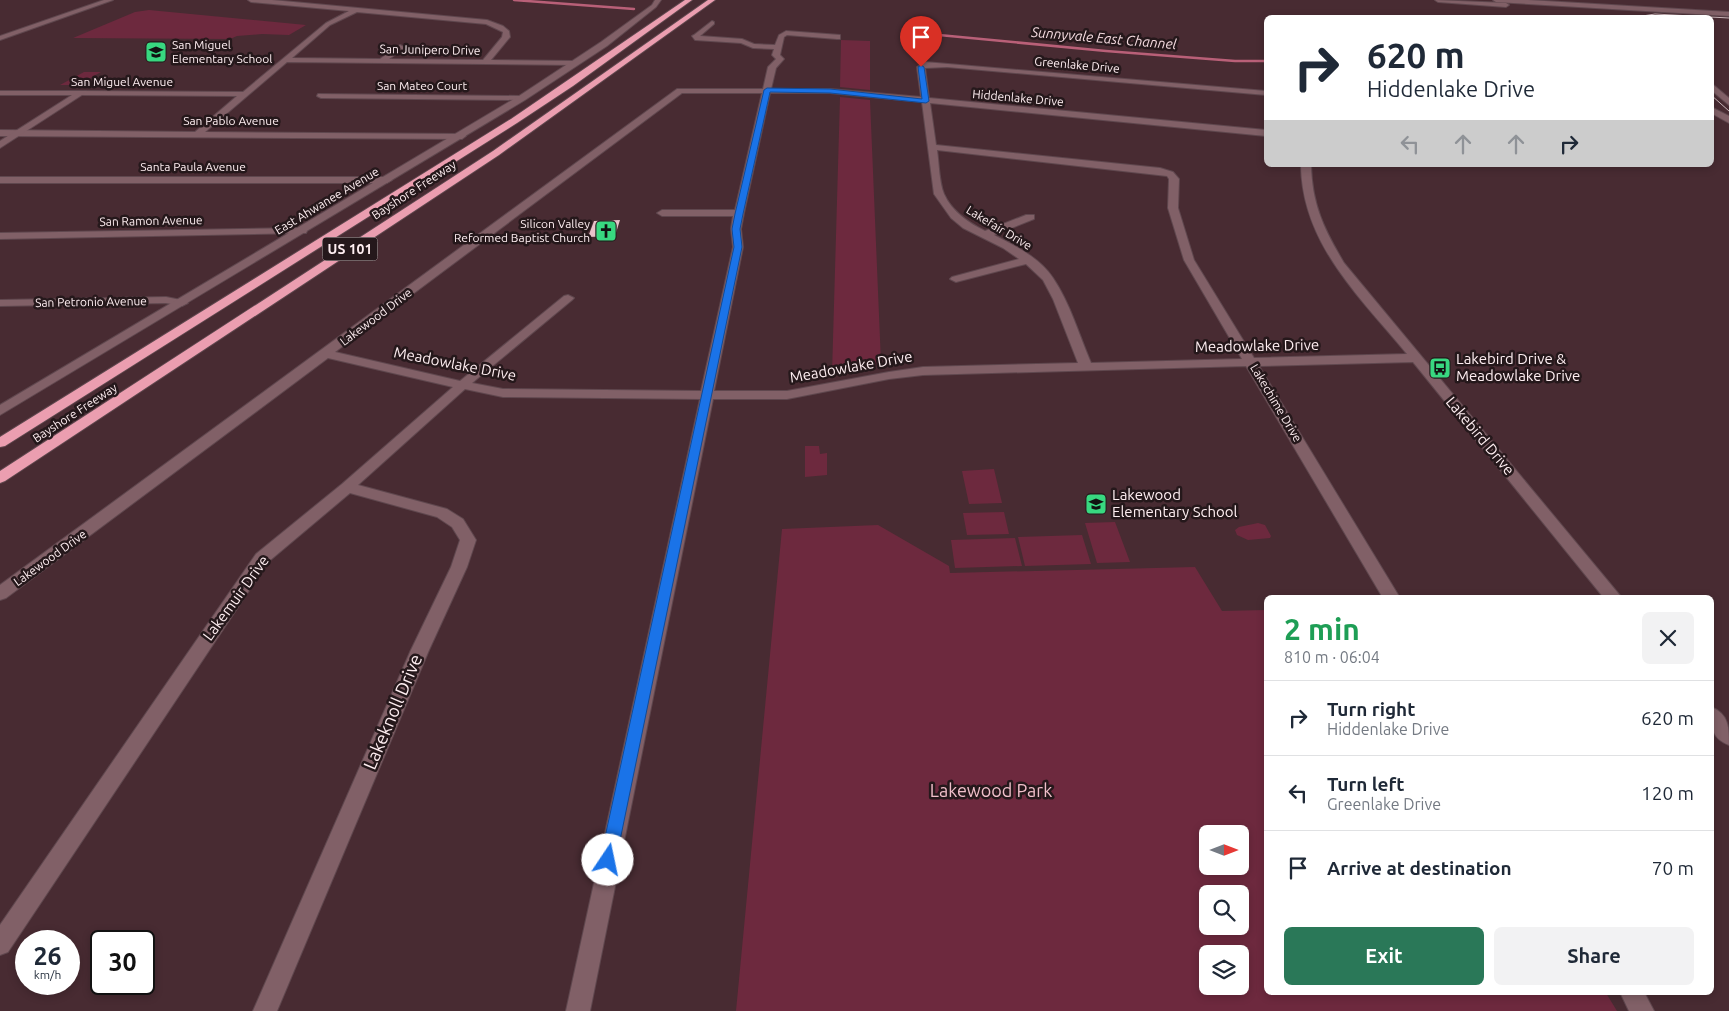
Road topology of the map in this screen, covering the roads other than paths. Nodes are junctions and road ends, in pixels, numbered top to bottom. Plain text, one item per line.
1 (110, 0) edge
2 (252, 0) edge
3 (658, 0) edge
4 (689, 0) edge
5 (712, 0) edge
6 (1438, 0) edge
7 (1496, 0) edge
8 (1604, 0) edge
9 (720, 3) dead end
10 (669, 4) dead end
11 (356, 10) junction
12 (1612, 12) junction
13 (695, 13) junction
14 (1729, 14) edge
15 (1632, 15) edge
16 (1714, 20) edge
17 (1729, 22) edge
18 (712, 23) dead end
19 (642, 34) junction
20 (836, 37) dead end
21 (0, 38) edge
22 (400, 47) dead end
23 (777, 47) junction
24 (285, 60) junction
25 (382, 61) junction
26 (485, 62) junction
27 (575, 63) junction
28 (1714, 88) edge
29 (767, 90) junction
30 (0, 93) edge
31 (81, 93) junction
32 (1264, 93) edge
33 (244, 94) junction
34 (321, 96) dead end
35 (522, 98) junction
36 (926, 101) junction
37 (1729, 103) edge
38 (1716, 115) edge
39 (1729, 120) edge
40 (0, 133) edge
41 (19, 133) junction
42 (196, 134) junction
43 (1264, 134) edge
44 (462, 136) junction
45 (0, 145) edge
46 (933, 147) junction
47 (1306, 167) edge
48 (0, 180) edge
49 (387, 180) junction
50 (662, 213) dead end
51 (739, 214) junction
52 (1030, 217) dead end
53 (302, 232) junction
54 (985, 235) junction
55 (0, 236) edge
56 (1028, 260) junction
57 (956, 279) dead end
58 (568, 298) dead end
59 (0, 303) edge
60 (182, 303) junction
61 (326, 354) junction
62 (1416, 358) junction
63 (1252, 362) junction
64 (1086, 367) junction
65 (462, 385) junction
66 (707, 395) junction
67 (1, 410) edge
68 (0, 444) edge
69 (0, 478) edge
70 (347, 487) junction
71 (0, 594) edge
72 (1390, 595) edge
73 (1612, 595) edge
74 (1714, 720) edge
75 (1729, 737) edge
76 (9, 917) edge
77 (0, 944) edge
78 (1633, 995) edge
79 (266, 1011) edge
80 (578, 1011) edge
81 (1642, 1011) edge

1 - 21 street
2 - 11 street
3 - 27 street, East Ahwanee Avenue
4 - 19 highway, Bayshore Freeway / US 101
5 - 13 highway, Bayshore Freeway / US 101
6 - 12 street
7 - 12 street
8 - 12 street
9 - 13 highway
10 - 19 highway
11 - 24 street
11 - 26 street
12 - 14 street
12 - 15 street
13 - 69 highway, Bayshore Freeway / US 101
16 - 17 street
18 - 23 street
19 - 68 highway, Bayshore Freeway / US 101
20 - 23 street
22 - 25 street
23 - 29 street
24 - 25 street, San Junipero Drive
24 - 33 street
25 - 26 street, San Junipero Drive
26 - 27 street, San Junipero Drive
27 - 35 street, East Ahwanee Avenue
28 - 37 street
29 - 36 street, Hiddenlake Drive
29 - 51 street
29 - 61 street, Lakewood Drive
30 - 31 street, San Miguel Avenue
31 - 33 street, San Miguel Avenue
31 - 41 street
32 - 36 street, Greenlake Drive
33 - 42 street
34 - 35 street, San Mateo Court
35 - 44 street, East Ahwanee Avenue
36 - 43 street, Hiddenlake Drive
36 - 46 street, Lakefair Drive
38 - 39 street
40 - 41 street, San Pablo Avenue
41 - 42 street, San Pablo Avenue
41 - 45 street
42 - 44 street, San Pablo Avenue
44 - 49 street, East Ahwanee Avenue
46 - 54 street, Lakefair Drive
46 - 63 street, Lakechime Drive
47 - 62 street, Lakebird Drive
48 - 49 street, Santa Paula Avenue
49 - 53 street, East Ahwanee Avenue
50 - 51 street
51 - 66 street
52 - 54 street
53 - 55 street, San Ramon Avenue
53 - 60 street, East Ahwanee Avenue
54 - 56 street, Lakefair Drive
56 - 57 street
56 - 64 street, Lakefair Drive
58 - 65 street, Lakemuir Drive
59 - 60 street, San Petronio Avenue
60 - 67 street, East Ahwanee Avenue
61 - 65 street, Meadowlake Drive
61 - 71 street, Lakewood Drive
62 - 63 street, Meadowlake Drive
62 - 73 street, Lakebird Drive
63 - 64 street, Meadowlake Drive
63 - 72 street, Lakechime Drive
64 - 66 street, Meadowlake Drive
65 - 66 street, Meadowlake Drive
65 - 70 street, Lakemuir Drive
66 - 80 street
70 - 76 street, Lakemuir Drive
70 - 79 street, Lakeknoll Drive
74 - 75 street
76 - 77 street, Lakemuir Drive
78 - 81 street

